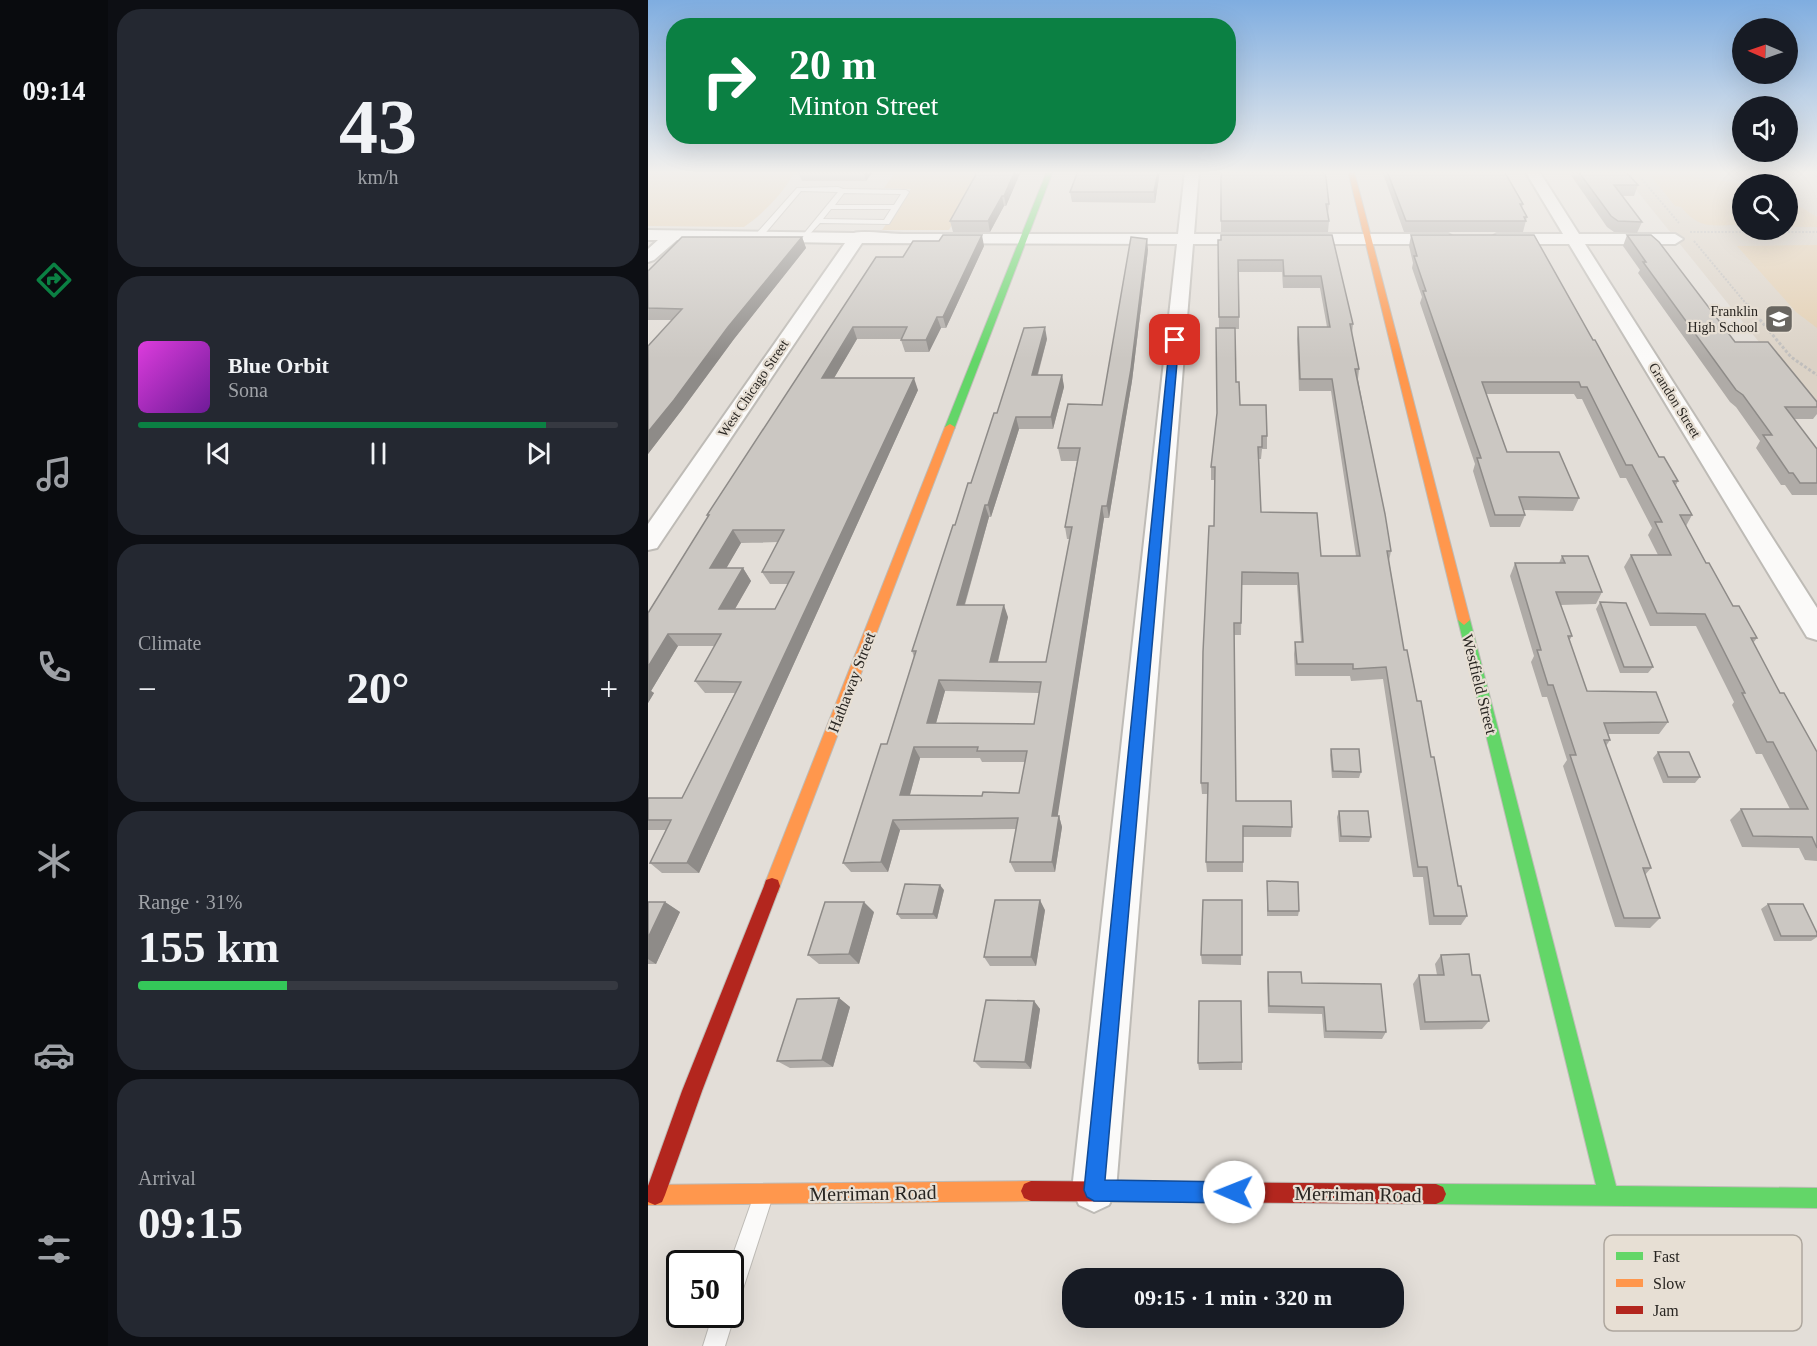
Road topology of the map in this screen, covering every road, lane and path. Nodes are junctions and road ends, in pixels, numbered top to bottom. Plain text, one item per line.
1 (1025, 234) edge
2 (1185, 234) edge
3 (1367, 234) edge
4 (1571, 234) edge
5 (1644, 234) edge
6 (1684, 234) edge
7 (648, 235) edge
8 (673, 235) junction
9 (759, 235) joint
10 (806, 236) joint
11 (860, 236) junction
12 (1023, 238) junction
13 (1185, 238) junction
14 (1368, 238) junction
15 (1574, 239) junction
16 (648, 257) edge
17 (1817, 375) edge
18 (648, 542) edge
19 (1817, 630) edge
20 (1094, 1190) junction
21 (652, 1195) edge
22 (764, 1195) junction
23 (1609, 1197) junction
24 (1817, 1198) edge
25 (744, 1254) edge
26 (720, 1328) edge
27 (714, 1346) edge

1 - 12 street, Hathaway Street
2 - 13 street
3 - 14 street, Westfield Street
4 - 15 street, Grandon Street
5 - 15 street
6 - 17 path
7 - 8 street
8 - 9 street
8 - 16 street
9 - 10 street
10 - 11 street
11 - 12 street
11 - 18 street, West Chicago Street
12 - 13 street
12 - 21 street, Hathaway Street
13 - 14 street
13 - 20 street
14 - 15 street
14 - 23 street, Westfield Street
15 - 19 street, Grandon Street
20 - 22 street, Merriman Road
20 - 23 street, Merriman Road
21 - 22 street, Merriman Road
22 - 25 lane
23 - 24 street, Merriman Road
26 - 27 lane

